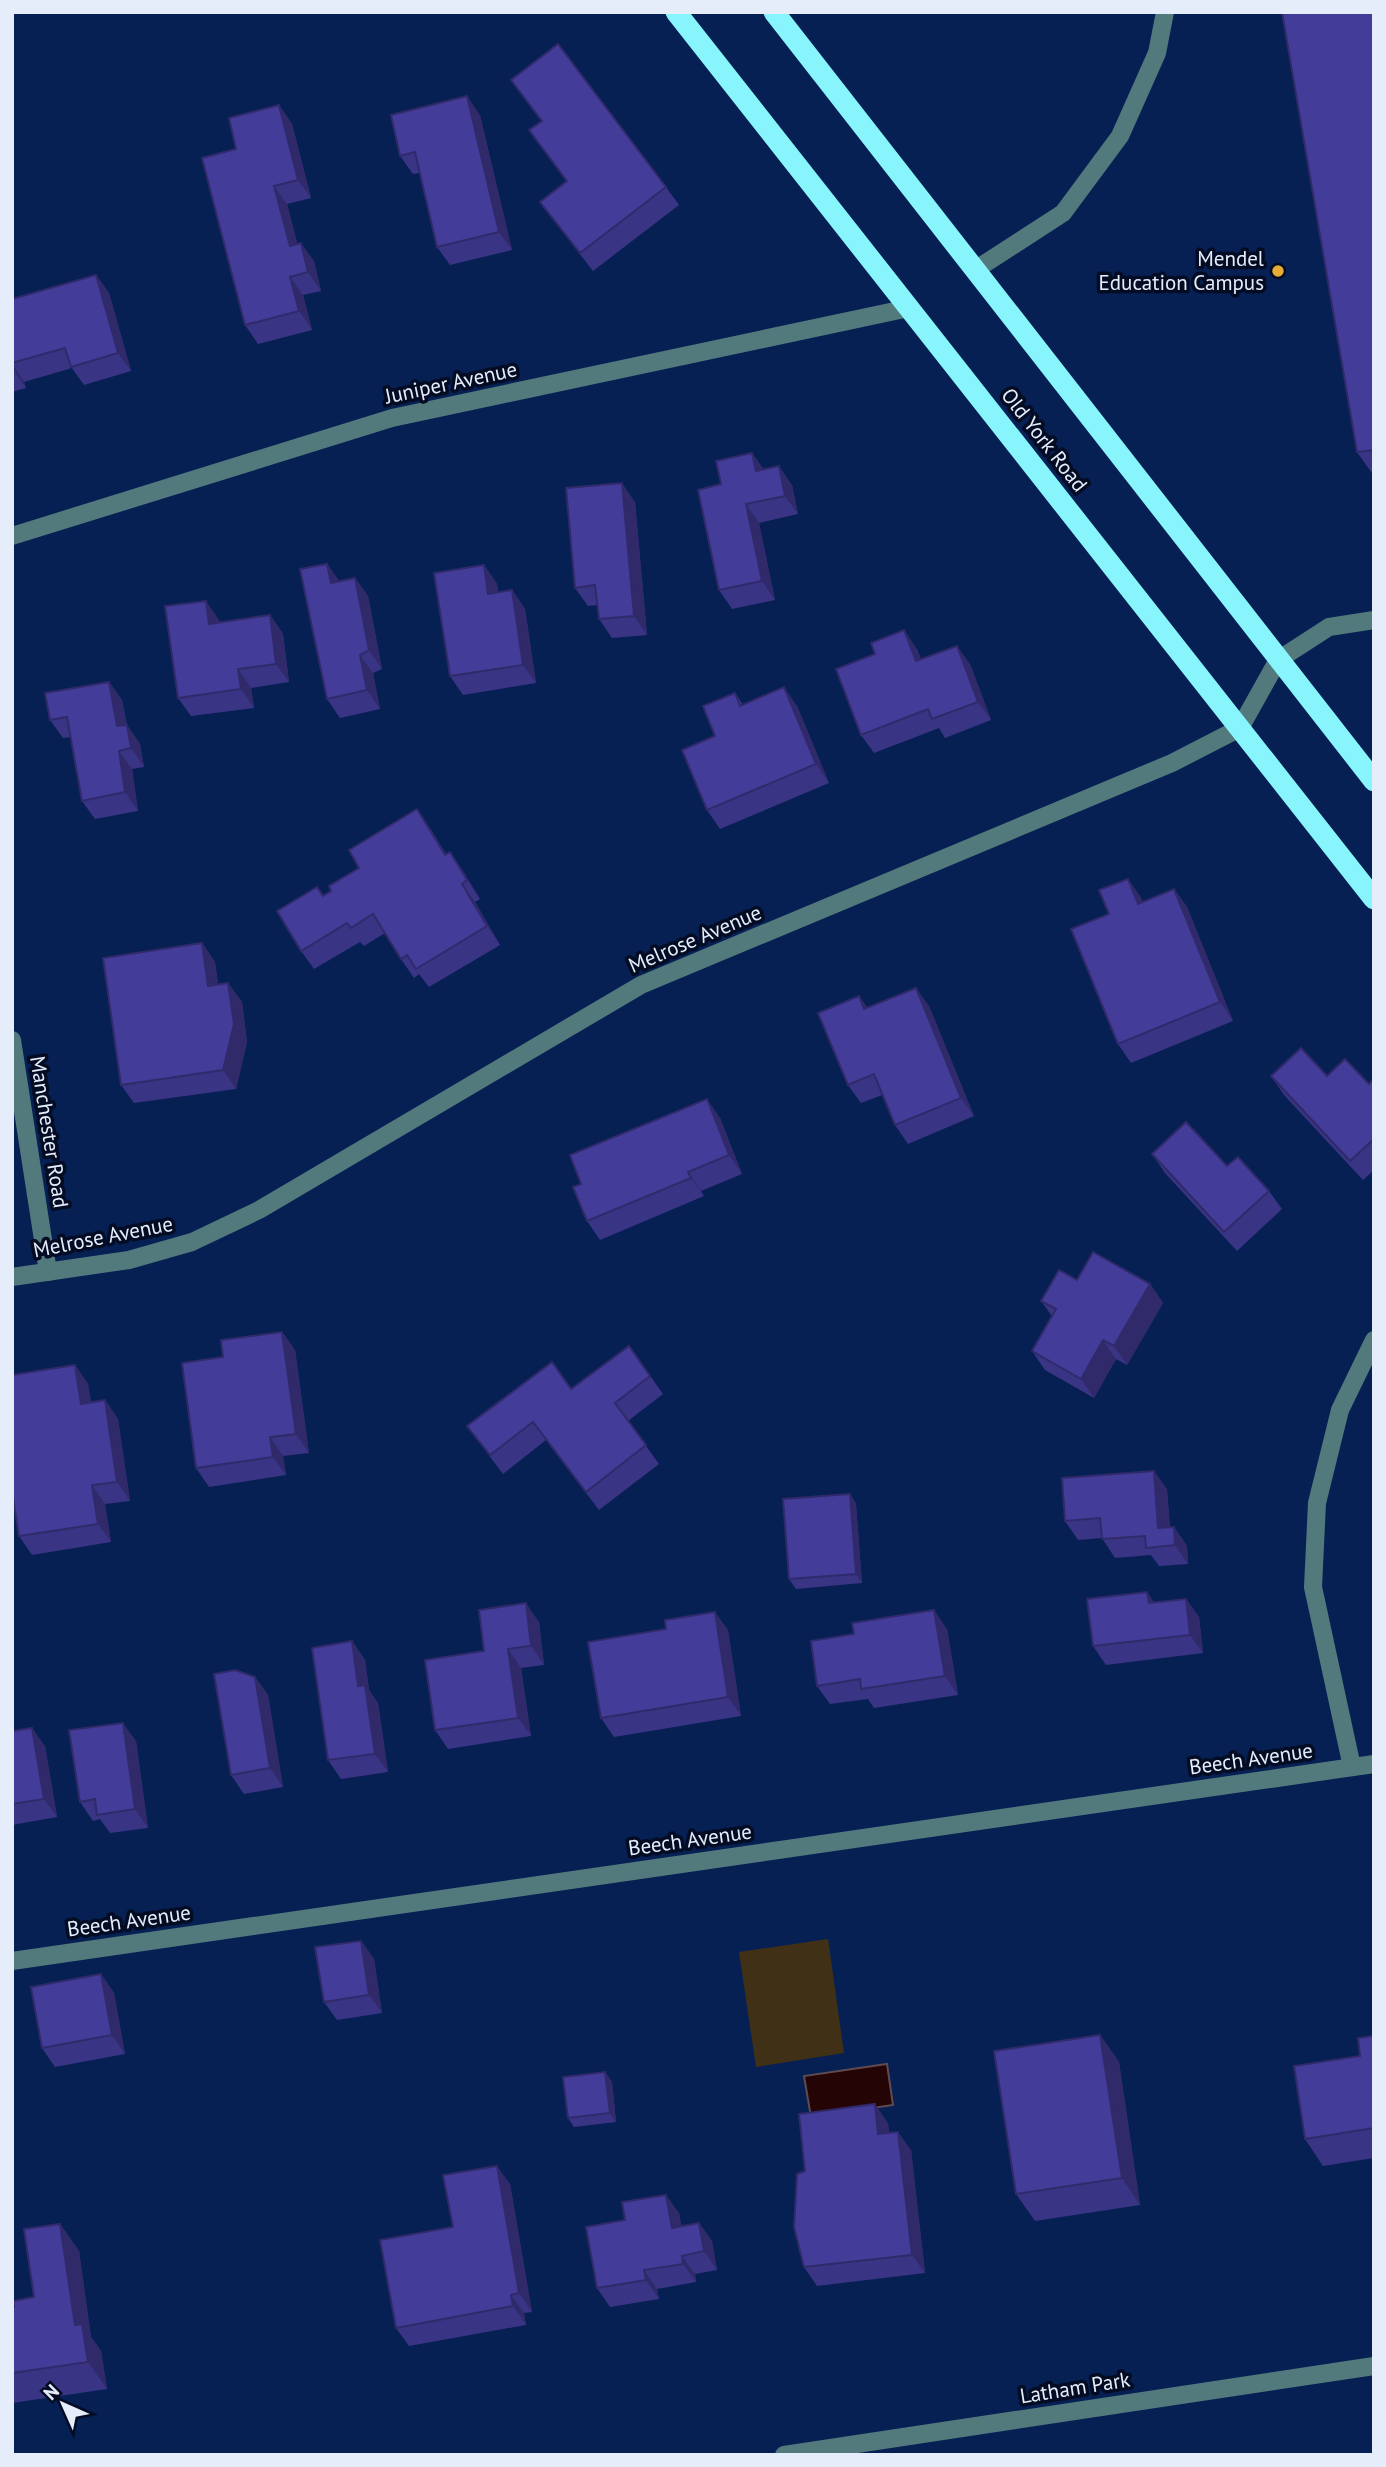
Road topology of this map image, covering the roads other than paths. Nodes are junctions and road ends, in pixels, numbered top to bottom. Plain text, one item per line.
1 (676, 12) edge
2 (774, 12) edge
3 (1165, 12) edge
4 (975, 271) junction
5 (909, 308) junction
6 (12, 536) edge
7 (1374, 620) edge
8 (1278, 660) junction
9 (1240, 728) junction
10 (1374, 781) edge
11 (1374, 899) edge
12 (12, 1040) edge
13 (48, 1272) junction
14 (12, 1277) edge
15 (1374, 1340) edge
16 (1374, 1764) edge
17 (1352, 1767) junction
18 (12, 1961) edge
19 (1374, 2366) edge
20 (862, 2449) edge
21 (783, 2455) edge

1 - 5 highway, Old York Road
2 - 4 highway
3 - 4 street
4 - 8 highway
5 - 6 street, Juniper Avenue
5 - 9 highway, Old York Road
7 - 8 street
8 - 9 street
8 - 10 highway
9 - 11 highway, Old York Road
9 - 13 street, Melrose Avenue
12 - 13 street, Manchester Road
13 - 14 street, Melrose Avenue
15 - 17 street
16 - 17 street, Beech Avenue
17 - 18 street, Beech Avenue
19 - 20 street, Latham Park
20 - 21 street, Latham Park

